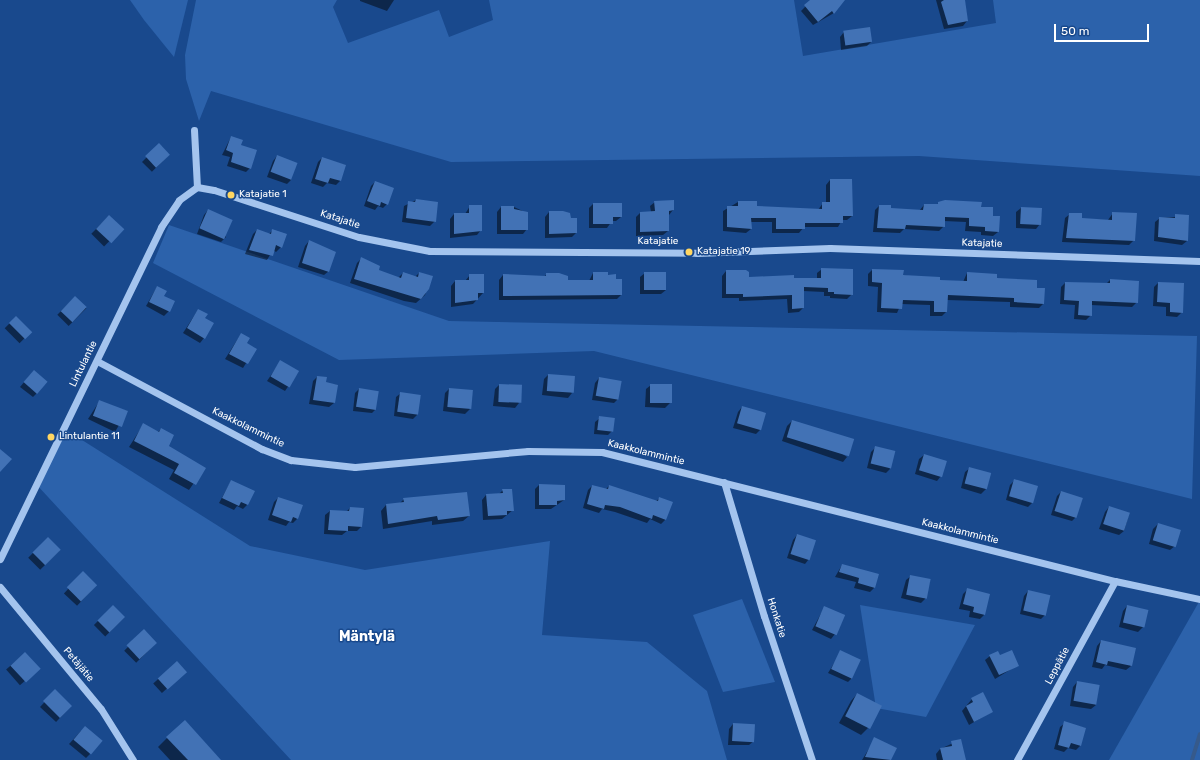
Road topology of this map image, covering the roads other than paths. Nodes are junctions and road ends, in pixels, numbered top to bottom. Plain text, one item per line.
1 (194, 130) dead end
2 (197, 187) junction
3 (1200, 261) edge
4 (97, 361) junction
5 (724, 482) junction
6 (0, 560) edge
7 (1115, 582) junction
8 (0, 587) edge
9 (1200, 599) edge
10 (133, 760) edge
11 (812, 760) edge
12 (1017, 760) edge

1 - 2 street
2 - 3 street, Katajatie
2 - 4 street, Lintulantie
4 - 5 street, Kaakkolammintie
4 - 6 street, Lintulantie
5 - 7 street, Kaakkolammintie
5 - 11 street, Honkatie
7 - 9 street, Kaakkolammintie
7 - 12 street, Leppätie
8 - 10 street, Petäjätie

